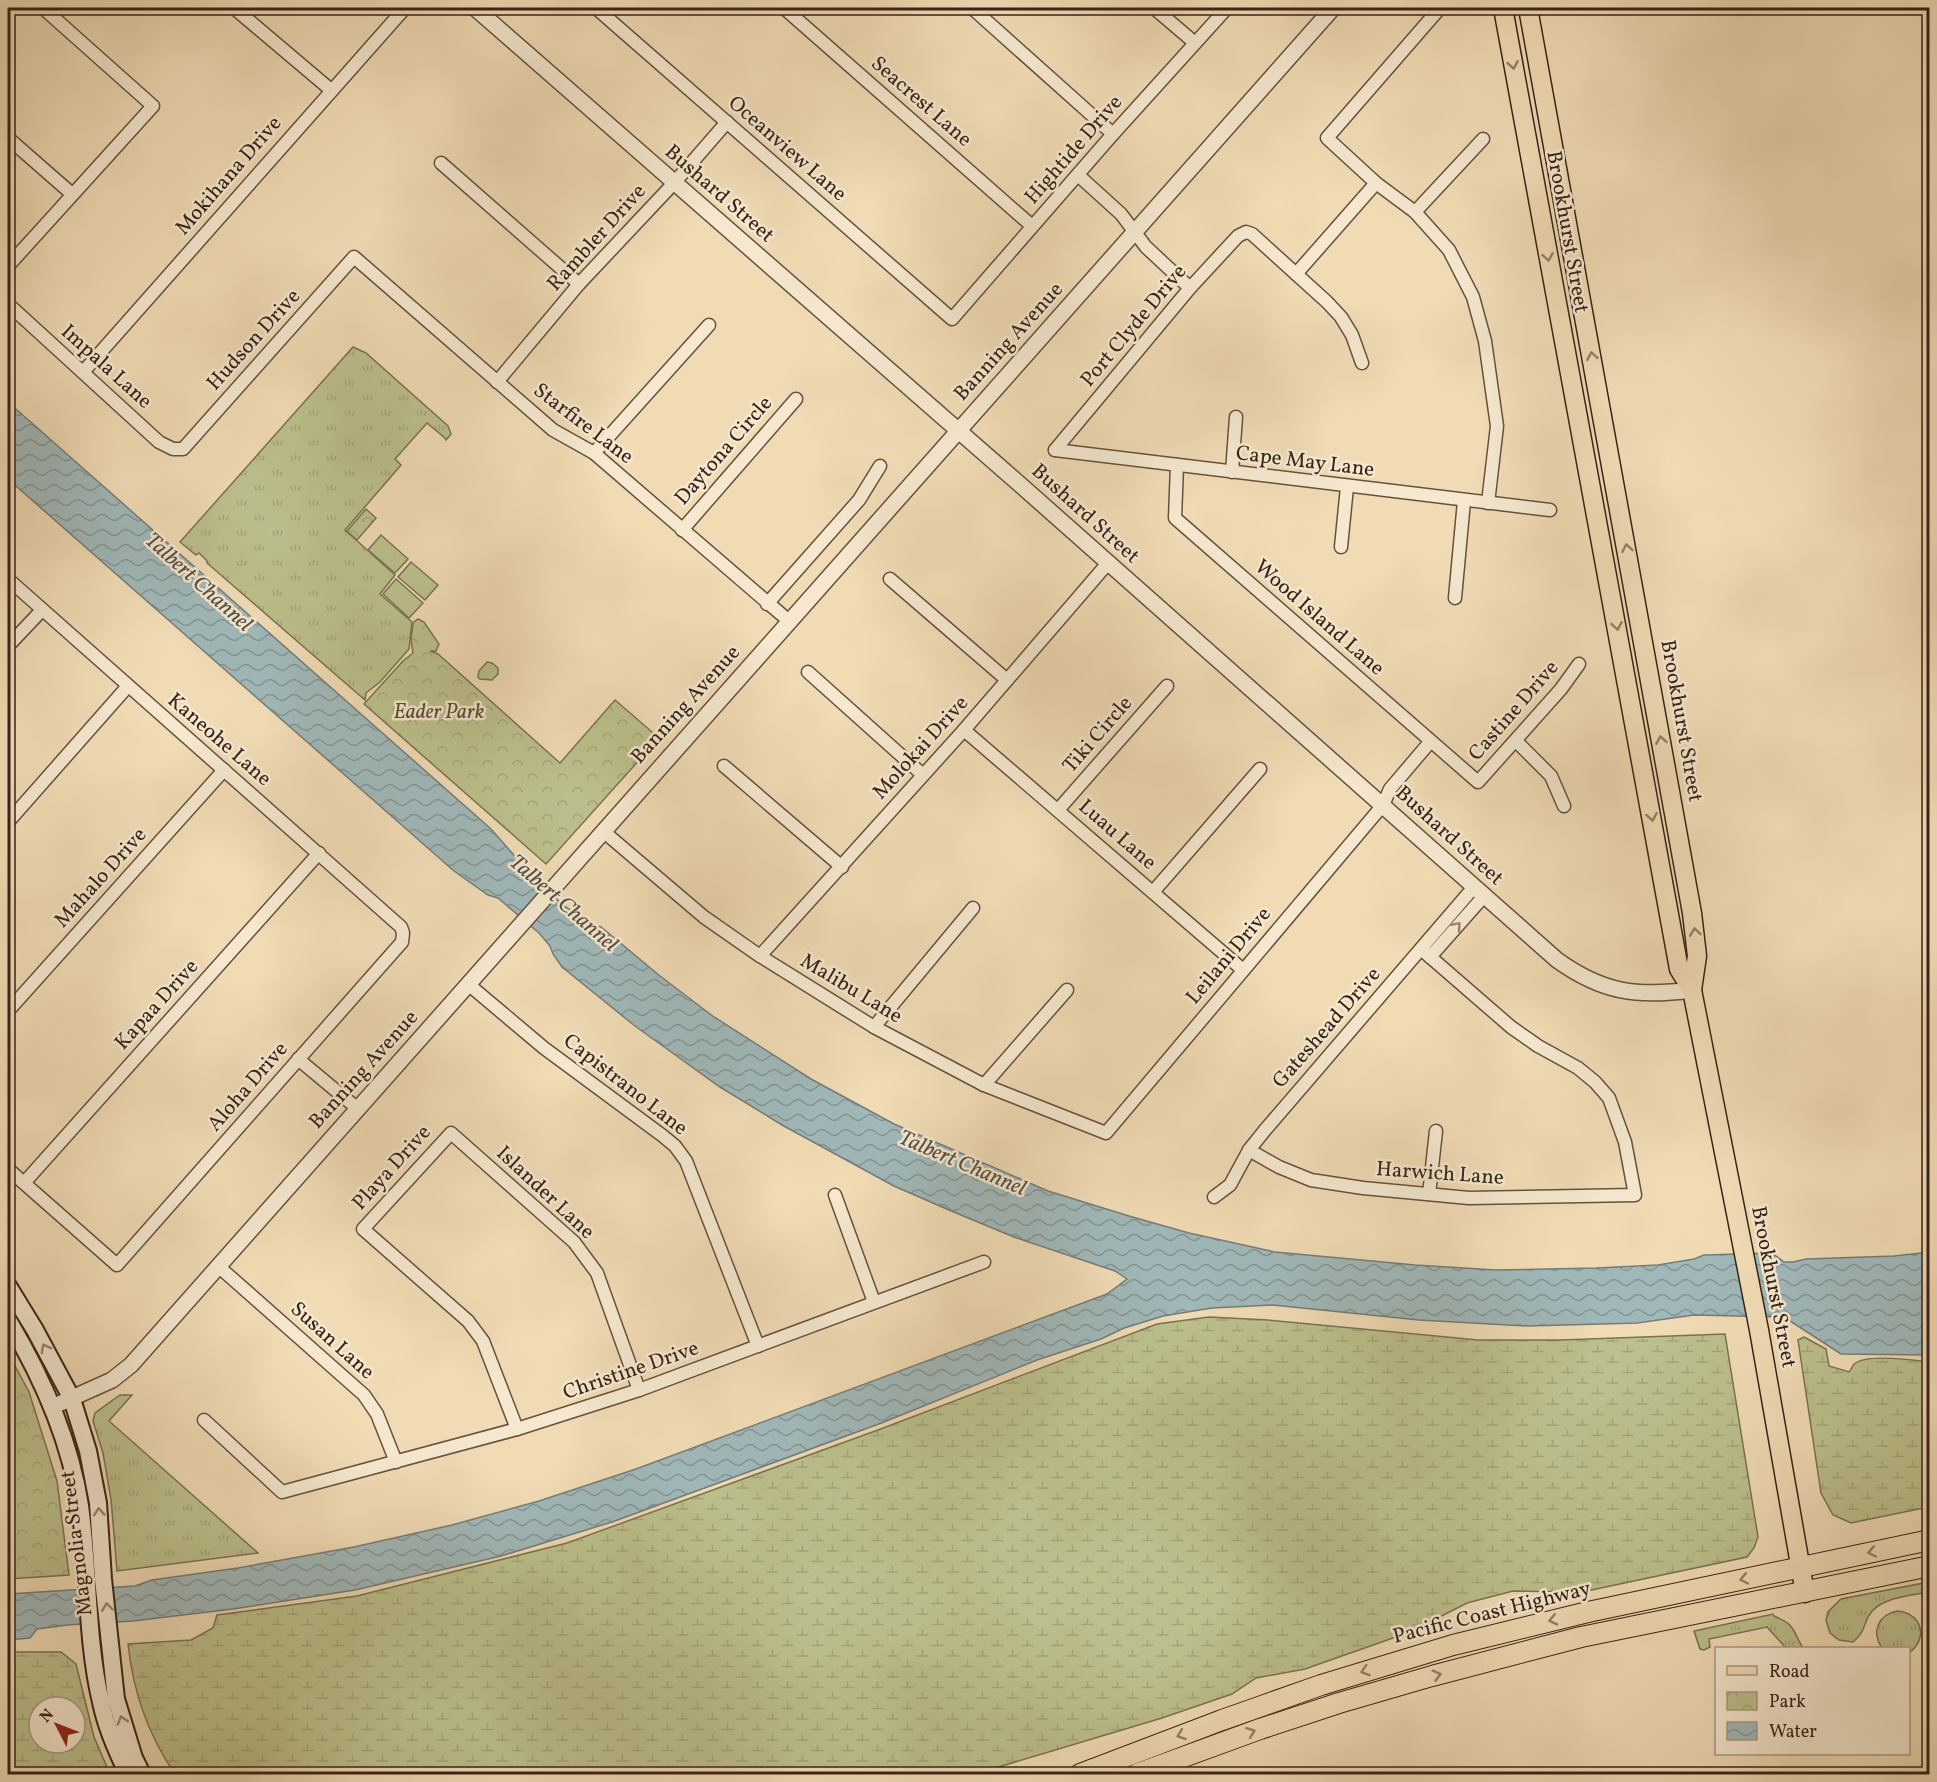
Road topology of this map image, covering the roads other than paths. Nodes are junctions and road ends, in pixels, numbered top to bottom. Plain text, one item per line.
1 (43, 8) edge
2 (405, 8) edge
3 (475, 8) edge
4 (596, 8) edge
5 (784, 8) edge
6 (972, 8) edge
7 (1154, 8) edge
8 (1227, 8) edge
9 (1333, 8) edge
10 (1440, 8) edge
11 (1503, 8) edge
12 (1528, 8) edge
13 (240, 9) edge
14 (1195, 43) junction
15 (331, 90) junction
16 (727, 122) junction
17 (1113, 134) junction
18 (8, 138) edge
19 (1483, 139) dead end
20 (441, 163) dead end
21 (1078, 175) junction
22 (674, 183) junction
23 (1376, 183) junction
24 (72, 194) junction
25 (1415, 212) junction
26 (1032, 226) junction
27 (1135, 232) junction
28 (354, 257) joint
29 (8, 266) edge
30 (1296, 274) junction
31 (579, 284) junction
32 (1190, 288) junction
33 (8, 304) edge
34 (952, 319) joint
35 (709, 325) dead end
36 (1362, 363) dead end
37 (84, 371) junction
38 (497, 382) junction
39 (796, 399) dead end
40 (1236, 417) dead end
41 (958, 431) junction
42 (183, 449) joint
43 (1055, 450) joint
44 (594, 453) junction
45 (1611, 461) junction
46 (880, 465) dead end
47 (1177, 465) junction
48 (1588, 465) junction
49 (1232, 472) junction
50 (1347, 487) junction
51 (1464, 501) junction
52 (1488, 503) junction
53 (1550, 510) dead end
54 (682, 530) junction
55 (1341, 548) dead end
56 (1108, 563) junction
57 (8, 579) edge
58 (890, 579) dead end
59 (1455, 598) dead end
60 (767, 604) junction
61 (42, 610) junction
62 (789, 621) junction
63 (8, 646) edge
64 (1579, 664) dead end
65 (808, 672) dead end
66 (1007, 680) junction
67 (128, 686) junction
68 (1167, 686) dead end
69 (964, 729) junction
70 (1516, 741) junction
71 (1430, 742) junction
72 (724, 766) dead end
73 (1260, 769) dead end
74 (224, 770) junction
75 (923, 775) junction
76 (1478, 782) joint
77 (1383, 805) junction
78 (1564, 806) dead end
79 (1058, 810) junction
80 (8, 822) edge
81 (603, 831) junction
82 (319, 853) junction
83 (842, 867) junction
84 (1479, 891) junction
85 (1153, 892) junction
86 (973, 908) dead end
87 (404, 933) joint
88 (1426, 953) junction
89 (760, 956) junction
90 (1243, 970) junction
91 (468, 984) junction
92 (1066, 990) dead end
93 (1692, 990) junction
94 (8, 1011) edge
95 (874, 1028) junction
96 (298, 1059) junction
97 (984, 1085) junction
98 (358, 1109) junction
99 (1436, 1131) dead end
100 (451, 1132) joint
101 (1106, 1133) joint
102 (1249, 1150) junction
103 (8, 1169) edge
104 (24, 1183) junction
105 (1429, 1194) junction
106 (835, 1195) dead end
107 (1214, 1197) dead end
108 (984, 1262) dead end
109 (218, 1266) junction
110 (8, 1286) edge
111 (874, 1302) junction
112 (8, 1320) edge
113 (758, 1347) junction
114 (639, 1390) junction
115 (72, 1399) junction
116 (52, 1407) junction
117 (204, 1420) dead end
118 (517, 1430) junction
119 (396, 1462) junction
120 (1929, 1540) edge
121 (1801, 1566) junction
122 (1929, 1566) edge
123 (94, 1570) junction
124 (1805, 1593) junction
125 (128, 1774) edge
126 (142, 1774) edge
127 (1080, 1774) edge
128 (1137, 1774) edge

1 - 24 street
2 - 15 street, Mokihana Drive
3 - 22 street, Bushard Street
4 - 16 street, Oceanview Lane
5 - 26 street, Seacrest Lane
6 - 17 street
7 - 14 street
8 - 14 street, Hightide Drive
9 - 27 street, Banning Avenue
10 - 23 street
11 -> 48 main road, Brookhurst Street
45 -> 12 main road, Brookhurst Street
13 - 15 street
14 - 17 street, Hightide Drive
15 - 37 street, Mokihana Drive
16 - 22 street, Rambler Drive
16 - 34 street, Oceanview Lane
17 - 21 street, Hightide Drive
18 - 24 street
19 - 25 street
20 - 31 street
21 - 26 street, Hightide Drive
21 - 27 street
22 - 31 street, Rambler Drive
22 - 41 street, Bushard Street
23 - 25 street
23 - 30 street
24 - 29 street
25 - 52 street
26 - 34 street, Hightide Drive
27 - 32 street
27 - 41 street, Banning Avenue
28 - 38 street, Starfire Lane
28 - 42 street, Hudson Drive
30 - 32 street, Port Clyde Drive
30 - 36 street
31 - 38 street, Rambler Drive
32 - 43 street, Port Clyde Drive
33 - 37 street, Impala Lane
35 - 44 street
37 - 42 street, Impala Lane
38 - 44 street, Starfire Lane
39 - 54 street, Daytona Circle
40 - 49 street
41 - 56 street, Bushard Street
41 - 62 street, Banning Avenue
43 - 47 street, Cape May Lane
44 - 54 street, Starfire Lane
45 - 48 main road
93 -> 45 main road, Brookhurst Street
46 - 60 street
47 - 49 street, Cape May Lane
47 - 71 street, Wood Island Lane
48 -> 93 main road, Brookhurst Street
49 - 50 street, Cape May Lane
50 - 51 street, Cape May Lane
50 - 55 street
51 - 52 street, Cape May Lane
51 - 59 street
52 - 53 street, Cape May Lane
54 - 60 street, Starfire Lane
56 - 66 street, Molokai Drive
56 - 77 street, Bushard Street
57 - 61 street, Kaneohe Lane
58 - 66 street
60 - 62 street, Starfire Lane
61 - 63 street
61 - 67 street, Kaneohe Lane
62 - 81 street, Banning Avenue
64 - 70 street, Castine Drive
65 - 75 street
66 - 69 street, Molokai Drive
67 - 74 street, Kaneohe Lane
67 - 80 street
68 - 79 street, Tiki Circle
69 - 75 street, Molokai Drive
69 - 79 street, Luau Lane
70 - 76 street, Castine Drive
70 - 78 street
71 - 76 street, Wood Island Lane
71 - 77 street, Leilani Drive
72 - 83 street
73 - 85 street
74 - 82 street, Kaneohe Lane
74 - 94 street, Mahalo Drive
75 - 83 street, Molokai Drive
77 - 84 street, Bushard Street
77 - 90 street, Leilani Drive
79 - 85 street, Luau Lane
81 - 89 street, Malibu Lane
81 - 91 street, Banning Avenue
82 - 87 street, Kaneohe Lane
82 - 104 street, Kapaa Drive
83 - 89 street, Molokai Drive
84 - 88 street, Gateshead Drive
84 - 93 street, Bushard Street
85 - 90 street, Luau Lane
86 - 95 street
87 - 96 street, Aloha Drive
88 - 102 street, Gateshead Drive
88 - 105 street, Harwich Lane
89 - 95 street, Malibu Lane
90 - 101 street, Leilani Drive
91 - 98 street, Banning Avenue
91 - 113 street, Capistrano Lane
92 - 97 street
93 - 121 main road, Brookhurst Street
95 - 97 street, Malibu Lane
96 - 98 street
96 - 104 street, Aloha Drive
97 - 101 street, Malibu Lane
98 - 109 street, Banning Avenue
99 - 105 street
100 - 114 street, Islander Lane
100 - 118 street, Playa Drive
102 - 105 street, Harwich Lane
102 - 107 street, Gateshead Drive
103 - 104 street
106 - 111 street
108 - 111 street, Christine Drive
109 - 115 street, Banning Avenue
109 - 119 street, Susan Lane
115 -> 110 main road, Magnolia Street
111 - 113 street, Christine Drive
112 - 116 main road, Magnolia Street
113 - 114 street, Christine Drive
114 - 118 street, Christine Drive
115 - 116 street, Banning Avenue
123 -> 115 main road, Magnolia Street
116 - 123 main road, Magnolia Street
117 - 119 street, Christine Drive
118 - 119 street, Christine Drive
120 -> 121 highway, Pacific Coast Highway
121 - 124 main road, Brookhurst Street
121 -> 127 highway, Pacific Coast Highway
122 - 124 highway
123 - 125 main road, Magnolia Street
126 -> 123 main road, Magnolia Street
128 -> 124 highway

